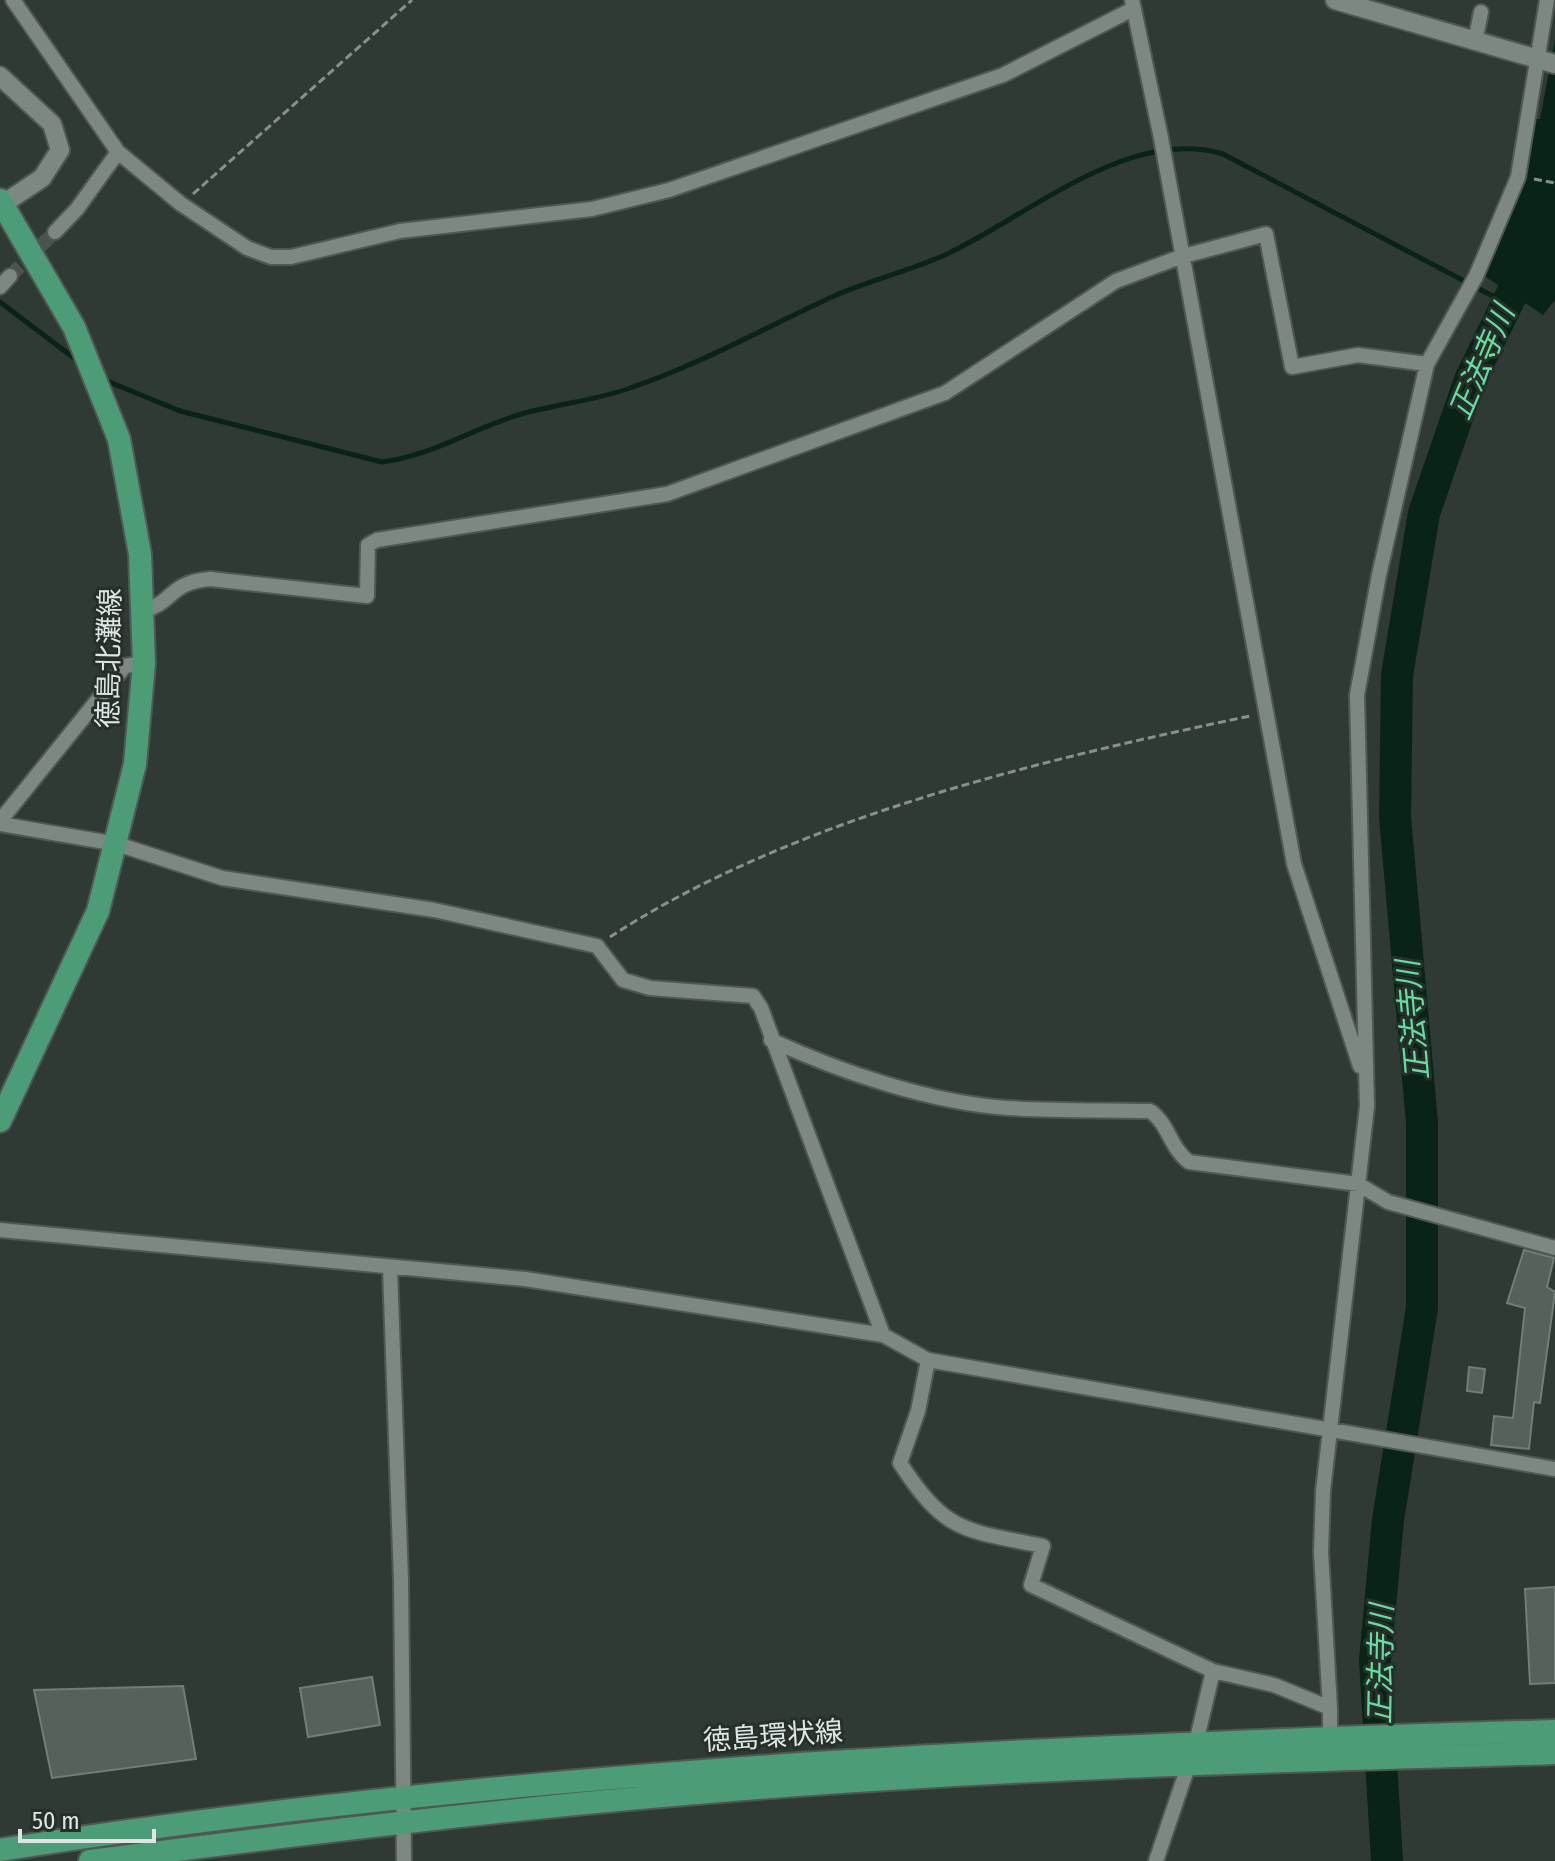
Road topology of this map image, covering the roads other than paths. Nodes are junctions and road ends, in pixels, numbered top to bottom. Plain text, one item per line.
1 (13, 0) edge
2 (1335, 0) edge
3 (1547, 0) edge
4 (1133, 5) edge
5 (1481, 12) dead end
6 (1475, 42) junction
7 (1547, 63) edge
8 (0, 76) edge
9 (118, 152) junction
10 (1, 202) edge
11 (55, 232) tunnel mouth
12 (1180, 257) junction
13 (1427, 364) junction
14 (142, 611) junction
15 (144, 663) junction
16 (0, 822) edge
17 (117, 844) junction
18 (771, 1040) junction
19 (1366, 1081) junction
20 (0, 1121) edge
21 (1358, 1184) junction
22 (0, 1230) edge
23 (1555, 1248) edge
24 (390, 1269) junction
25 (883, 1335) junction
26 (928, 1360) junction
27 (1328, 1430) junction
28 (1555, 1469) edge
29 (1213, 1671) junction
30 (1330, 1708) junction
31 (1555, 1731) edge
32 (1333, 1738) junction
33 (1426, 1746) junction
34 (1555, 1753) edge
35 (1193, 1754) junction
36 (403, 1809) junction
37 (0, 1850) edge
38 (90, 1861) edge
39 (404, 1861) edge
40 (1156, 1861) edge

1 - 9 street
2 - 6 street
3 - 7 street
4 - 9 street
4 - 12 street
5 - 6 street
6 - 7 street
7 - 13 street
8 - 10 street
9 - 11 street
10 - 14 main road, 徳島北灘線
12 - 13 street
12 - 14 street
12 - 19 street
13 - 19 street
14 - 15 main road, 徳島北灘線
15 - 16 street
15 - 17 main road, 徳島北灘線
16 - 17 street
17 - 18 street
17 - 20 main road, 徳島北灘線
18 - 21 street
18 - 25 street
19 - 21 street
21 - 23 street
21 - 27 street
22 - 24 street
24 - 25 street
24 - 36 street
25 - 26 street
26 - 27 street
26 - 29 street
27 - 28 street
27 - 30 street
29 - 30 street
29 - 35 street
30 - 32 street
31 - 33 main road, 徳島環状線
32 - 33 main road, 徳島環状線
32 - 35 main road, 徳島環状線
33 - 34 main road, 徳島環状線
33 - 35 main road, 徳島環状線
35 - 36 main road, 徳島環状線
35 - 40 street
36 - 37 main road, 徳島環状線
36 - 38 main road, 徳島環状線
36 - 39 street

